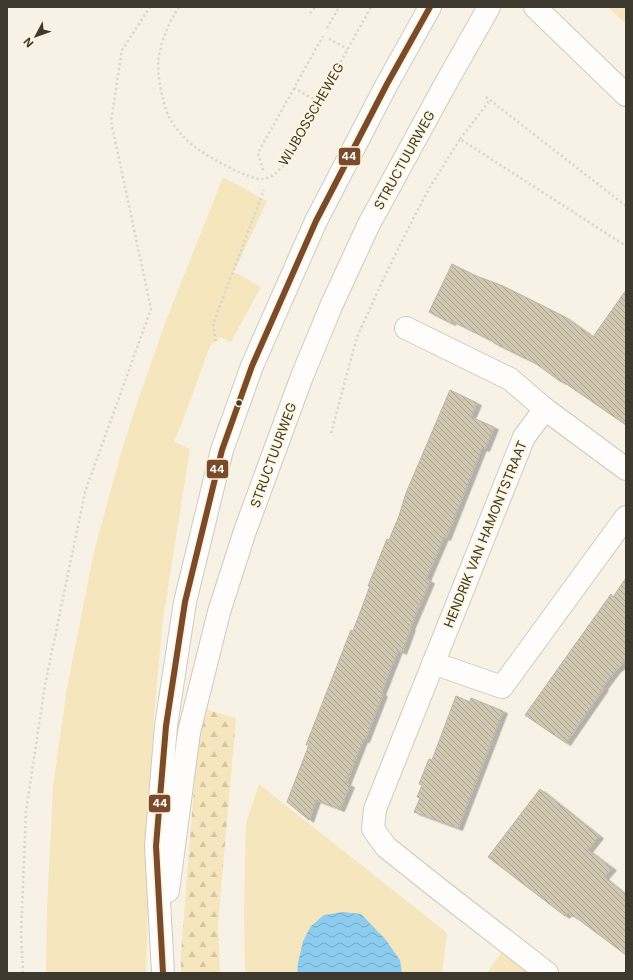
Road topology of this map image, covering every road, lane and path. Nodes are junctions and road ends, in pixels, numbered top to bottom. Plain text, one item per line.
1 (150, 7) edge
2 (178, 7) edge
3 (315, 7) edge
4 (339, 7) edge
5 (371, 7) edge
6 (430, 7) edge
7 (489, 7) edge
8 (535, 7) edge
9 (310, 13) dead end
10 (327, 28) dead end
11 (323, 36) dead end
12 (328, 39) dead end
13 (348, 49) junction
14 (294, 88) junction
15 (626, 95) edge
16 (486, 97) dead end
17 (490, 100) junction
18 (318, 102) junction
19 (460, 139) junction
20 (263, 170) dead end
21 (264, 190) dead end
22 (626, 206) edge
23 (626, 246) edge
24 (406, 328) dead end
25 (216, 341) dead end
26 (544, 409) junction
27 (331, 432) dead end
28 (626, 469) edge
29 (626, 517) edge
30 (433, 663) junction
31 (162, 940) junction
32 (23, 973) edge
33 (163, 973) edge
34 (547, 973) edge

1 - 32 path
2 - 18 path, WIJBOSSCHEWEG
3 - 9 path
4 - 10 path
5 - 13 path, WIJBOSSCHEWEG
6 - 31 main road, STRUCTUURWEG
7 - 31 main road, STRUCTUURWEG
8 - 15 main road
11 - 14 path
12 - 13 path
13 - 18 path, WIJBOSSCHEWEG
14 - 18 path
14 - 20 path
16 - 17 path
17 - 19 path
17 - 22 path
19 - 23 path
19 - 27 path
21 - 25 path
24 - 26 main road
26 - 28 main road
26 - 30 main road, HENDRIK VAN HAMONTSTRAAT
29 - 30 main road
30 - 34 main road, HENDRIK VAN HAMONTSTRAAT
31 - 33 main road, STRUCTUURWEG

